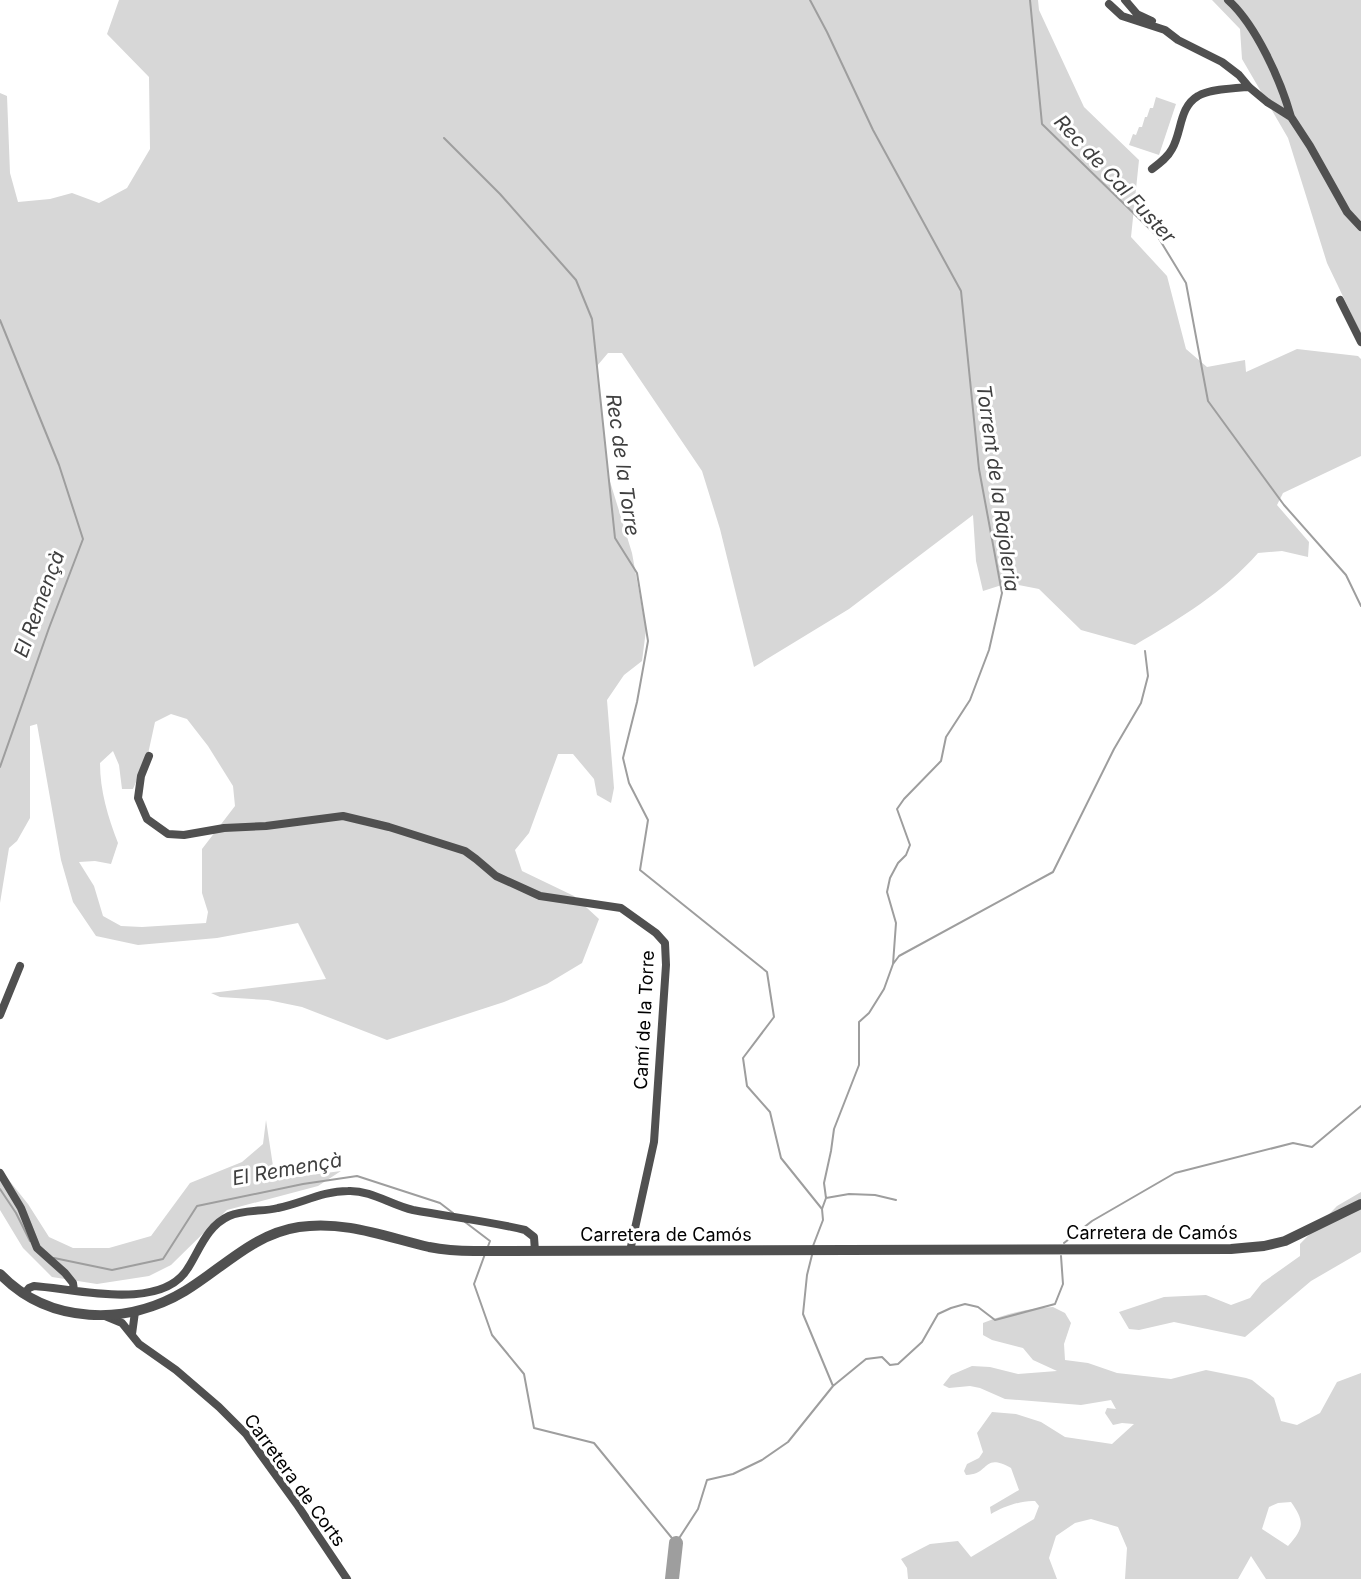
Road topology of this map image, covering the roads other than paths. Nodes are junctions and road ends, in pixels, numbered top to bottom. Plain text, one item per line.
1 (1125, 0) edge
2 (1228, 0) edge
3 (1109, 4) dead end
4 (1165, 30) junction
5 (1249, 87) junction
6 (1291, 117) junction
7 (1152, 169) dead end
8 (1361, 227) edge
9 (1340, 300) dead end
10 (1361, 342) edge
11 (149, 756) dead end
12 (20, 966) dead end
13 (0, 1016) edge
14 (0, 1173) edge
15 (1361, 1204) edge
16 (530, 1251) junction
17 (630, 1251) junction
18 (0, 1274) edge
19 (48, 1287) junction
20 (74, 1290) junction
21 (24, 1294) junction
22 (39, 1302) junction
23 (131, 1313) junction
24 (105, 1316) junction
25 (125, 1326) junction
26 (132, 1334) junction
27 (347, 1579) edge

1 - 4 street
2 - 6 street
3 - 4 street
4 - 5 street
5 - 6 street
5 - 7 street
6 - 8 street
9 - 10 street
11 - 17 street, Camí de la Torre
12 - 13 street
14 - 20 street
15 - 17 street, Carretera de Camós
16 - 17 street, Carretera de Camós
16 - 20 street
16 - 23 street, Carretera de Camós
18 - 21 street, Carretera de Camós
19 - 20 street
19 - 21 street
19 - 22 street
21 - 22 street, Carretera de Camós
22 - 24 street, Carretera de Camós
23 - 24 street, Carretera de Camós
23 - 25 street
23 - 26 street
24 - 25 street, Carretera de Corts
25 - 26 street, Carretera de Corts
26 - 27 street, Carretera de Corts

